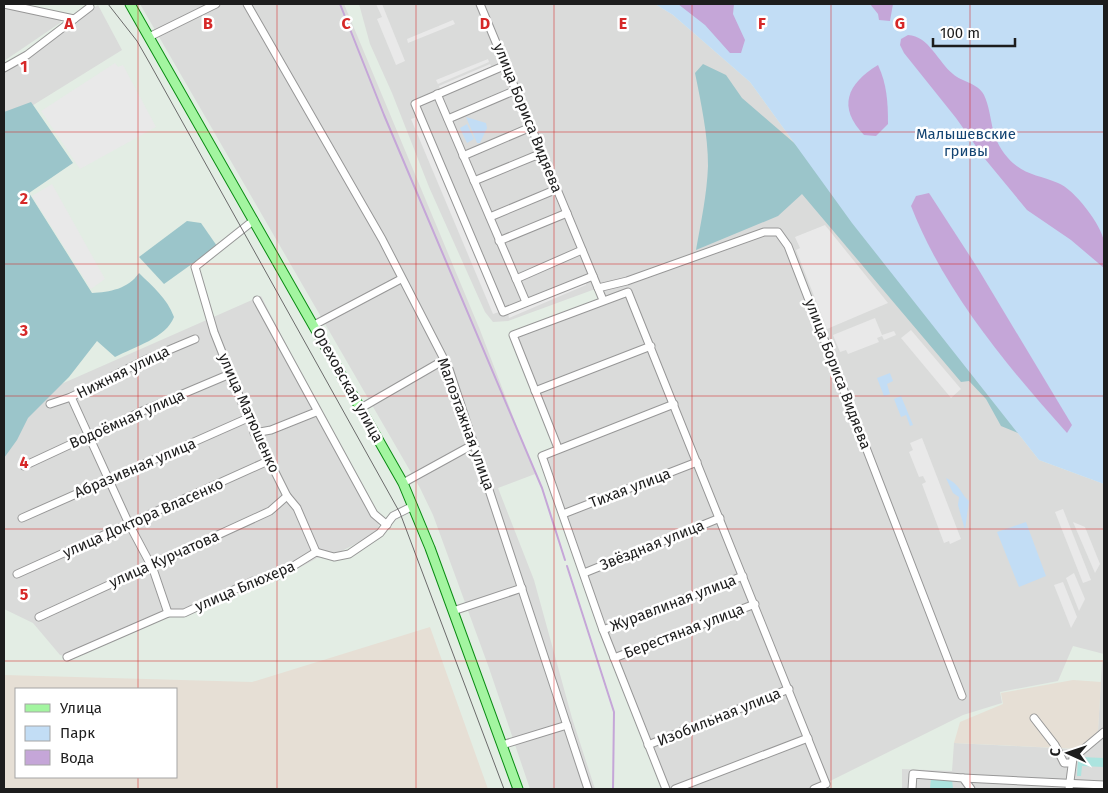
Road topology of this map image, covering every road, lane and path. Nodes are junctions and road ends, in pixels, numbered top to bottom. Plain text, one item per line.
1 (4, 4) edge
2 (130, 4) edge
3 (216, 4) edge
4 (247, 4) edge
5 (480, 4) edge
6 (90, 8) dead end
7 (74, 19) junction
8 (149, 37) junction
9 (506, 65) junction
10 (4, 68) edge
11 (516, 90) junction
12 (438, 94) junction
13 (448, 119) junction
14 (531, 127) junction
15 (542, 153) junction
16 (464, 156) junction
17 (474, 181) junction
18 (557, 189) junction
19 (567, 213) junction
20 (490, 218) junction
21 (254, 220) junction
22 (500, 241) junction
23 (582, 250) junction
24 (593, 276) junction
25 (516, 279) junction
26 (401, 280) junction
27 (598, 288) junction
28 (257, 300) dead end
29 (603, 300) junction
30 (526, 302) junction
31 (314, 325) junction
32 (196, 339) dead end
33 (651, 346) junction
34 (444, 360) junction
35 (230, 374) junction
36 (535, 391) junction
37 (72, 397) junction
38 (50, 404) dead end
39 (674, 404) junction
40 (361, 408) junction
41 (316, 412) junction
42 (248, 418) junction
43 (254, 433) junction
44 (88, 436) junction
45 (474, 444) junction
46 (558, 448) junction
47 (268, 461) junction
48 (697, 462) junction
49 (24, 466) dead end
50 (108, 479) junction
51 (403, 483) junction
52 (287, 496) junction
53 (413, 506) junction
54 (563, 514) junction
55 (22, 518) dead end
56 (720, 518) junction
57 (129, 524) junction
58 (387, 525) junction
59 (316, 552) junction
60 (151, 565) junction
61 (584, 572) junction
62 (17, 574) dead end
63 (743, 576) junction
64 (522, 588) junction
65 (755, 604) junction
66 (453, 612) junction
67 (168, 613) junction
68 (39, 617) dead end
69 (603, 630) junction
70 (67, 657) dead end
71 (614, 658) junction
72 (789, 689) junction
73 (962, 696) dead end
74 (1034, 718) dead end
75 (567, 725) junction
76 (1104, 732) edge
77 (808, 738) junction
78 (502, 745) junction
79 (648, 745) junction
80 (1071, 763) junction
81 (963, 778) junction
82 (1104, 785) edge
83 (1069, 786) edge
84 (518, 789) edge
85 (588, 789) edge
86 (666, 789) edge
87 (675, 789) edge
88 (814, 789) edge
89 (912, 789) edge
90 (971, 789) edge

1 - 7 street
2 - 8 main road, Ореховская улица
3 - 8 street
4 - 26 street, Малоэтажная улица
5 - 9 street, улица Бориса Видяева
6 - 7 street
7 - 10 street
8 - 21 main road, Ореховская улица
9 - 11 street, улица Бориса Видяева
9 - 12 street
11 - 13 street
11 - 14 street, улица Бориса Видяева
12 - 13 street
12 - 30 street
13 - 16 street
14 - 15 street, улица Бориса Видяева
14 - 16 street
15 - 17 street
15 - 18 street, улица Бориса Видяева
16 - 17 street
17 - 20 street
18 - 19 street, улица Бориса Видяева
18 - 20 street
19 - 22 street
19 - 23 street, улица Бориса Видяева
20 - 22 street
21 - 31 main road, Ореховская улица
21 - 35 street, улица Матюшенко
22 - 25 street
23 - 24 street, улица Бориса Видяева
23 - 25 street
24 - 27 street, улица Бориса Видяева
24 - 30 street
25 - 30 street
26 - 31 street
26 - 34 street, Малоэтажная улица
27 - 29 street, улица Бориса Видяева
27 - 73 street, улица Бориса Видяева
28 - 41 street
29 - 33 street
29 - 36 street
31 - 40 main road, Ореховская улица
32 - 37 street, Нижняя улица
33 - 36 street
33 - 39 street
34 - 40 street
34 - 45 street, Малоэтажная улица
35 - 42 street, улица Матюшенко
35 - 44 street, Водоёмная улица
36 - 46 street
37 - 38 street, Нижняя улица
37 - 44 street
39 - 46 street
39 - 48 street
40 - 51 main road, Ореховская улица
41 - 43 street
41 - 58 street
42 - 43 street, улица Матюшенко
42 - 50 street, Абразивная улица
43 - 47 street, улица Матюшенко
44 - 49 street, Водоёмная улица
44 - 50 street
45 - 51 street
45 - 64 street, Малоэтажная улица
46 - 54 street
47 - 52 street, улица Матюшенко
47 - 57 street, улица Доктора Власенко
48 - 54 street, Тихая улица
48 - 56 street
50 - 55 street, Абразивная улица
50 - 57 street
51 - 53 main road, Ореховская улица
52 - 59 street, улица Матюшенко
52 - 60 street, улица Курчатова
53 - 58 street
53 - 66 main road, Ореховская улица
54 - 61 street
56 - 61 street, Звёздная улица
56 - 63 street
57 - 60 street
57 - 62 street, улица Доктора Власенко
58 - 59 street
59 - 67 street, улица Блюхера
60 - 67 street
60 - 68 street, улица Курчатова
61 - 69 street
63 - 65 street
63 - 69 street, Журавлиная улица
64 - 66 street
64 - 75 street, Малоэтажная улица
65 - 71 street, Берестяная улица
65 - 72 street
66 - 78 main road, Ореховская улица
67 - 70 street, улица Блюхера
69 - 71 street
71 - 79 street
72 - 77 street
72 - 79 street, Изобильная улица
74 - 80 street
75 - 78 street
75 - 85 street, Малоэтажная улица
76 - 80 street
77 - 87 street
77 - 88 street
78 - 84 main road, Ореховская улица
79 - 86 street
80 - 83 street
81 - 83 street
81 - 89 street
81 - 90 street
82 - 83 street

